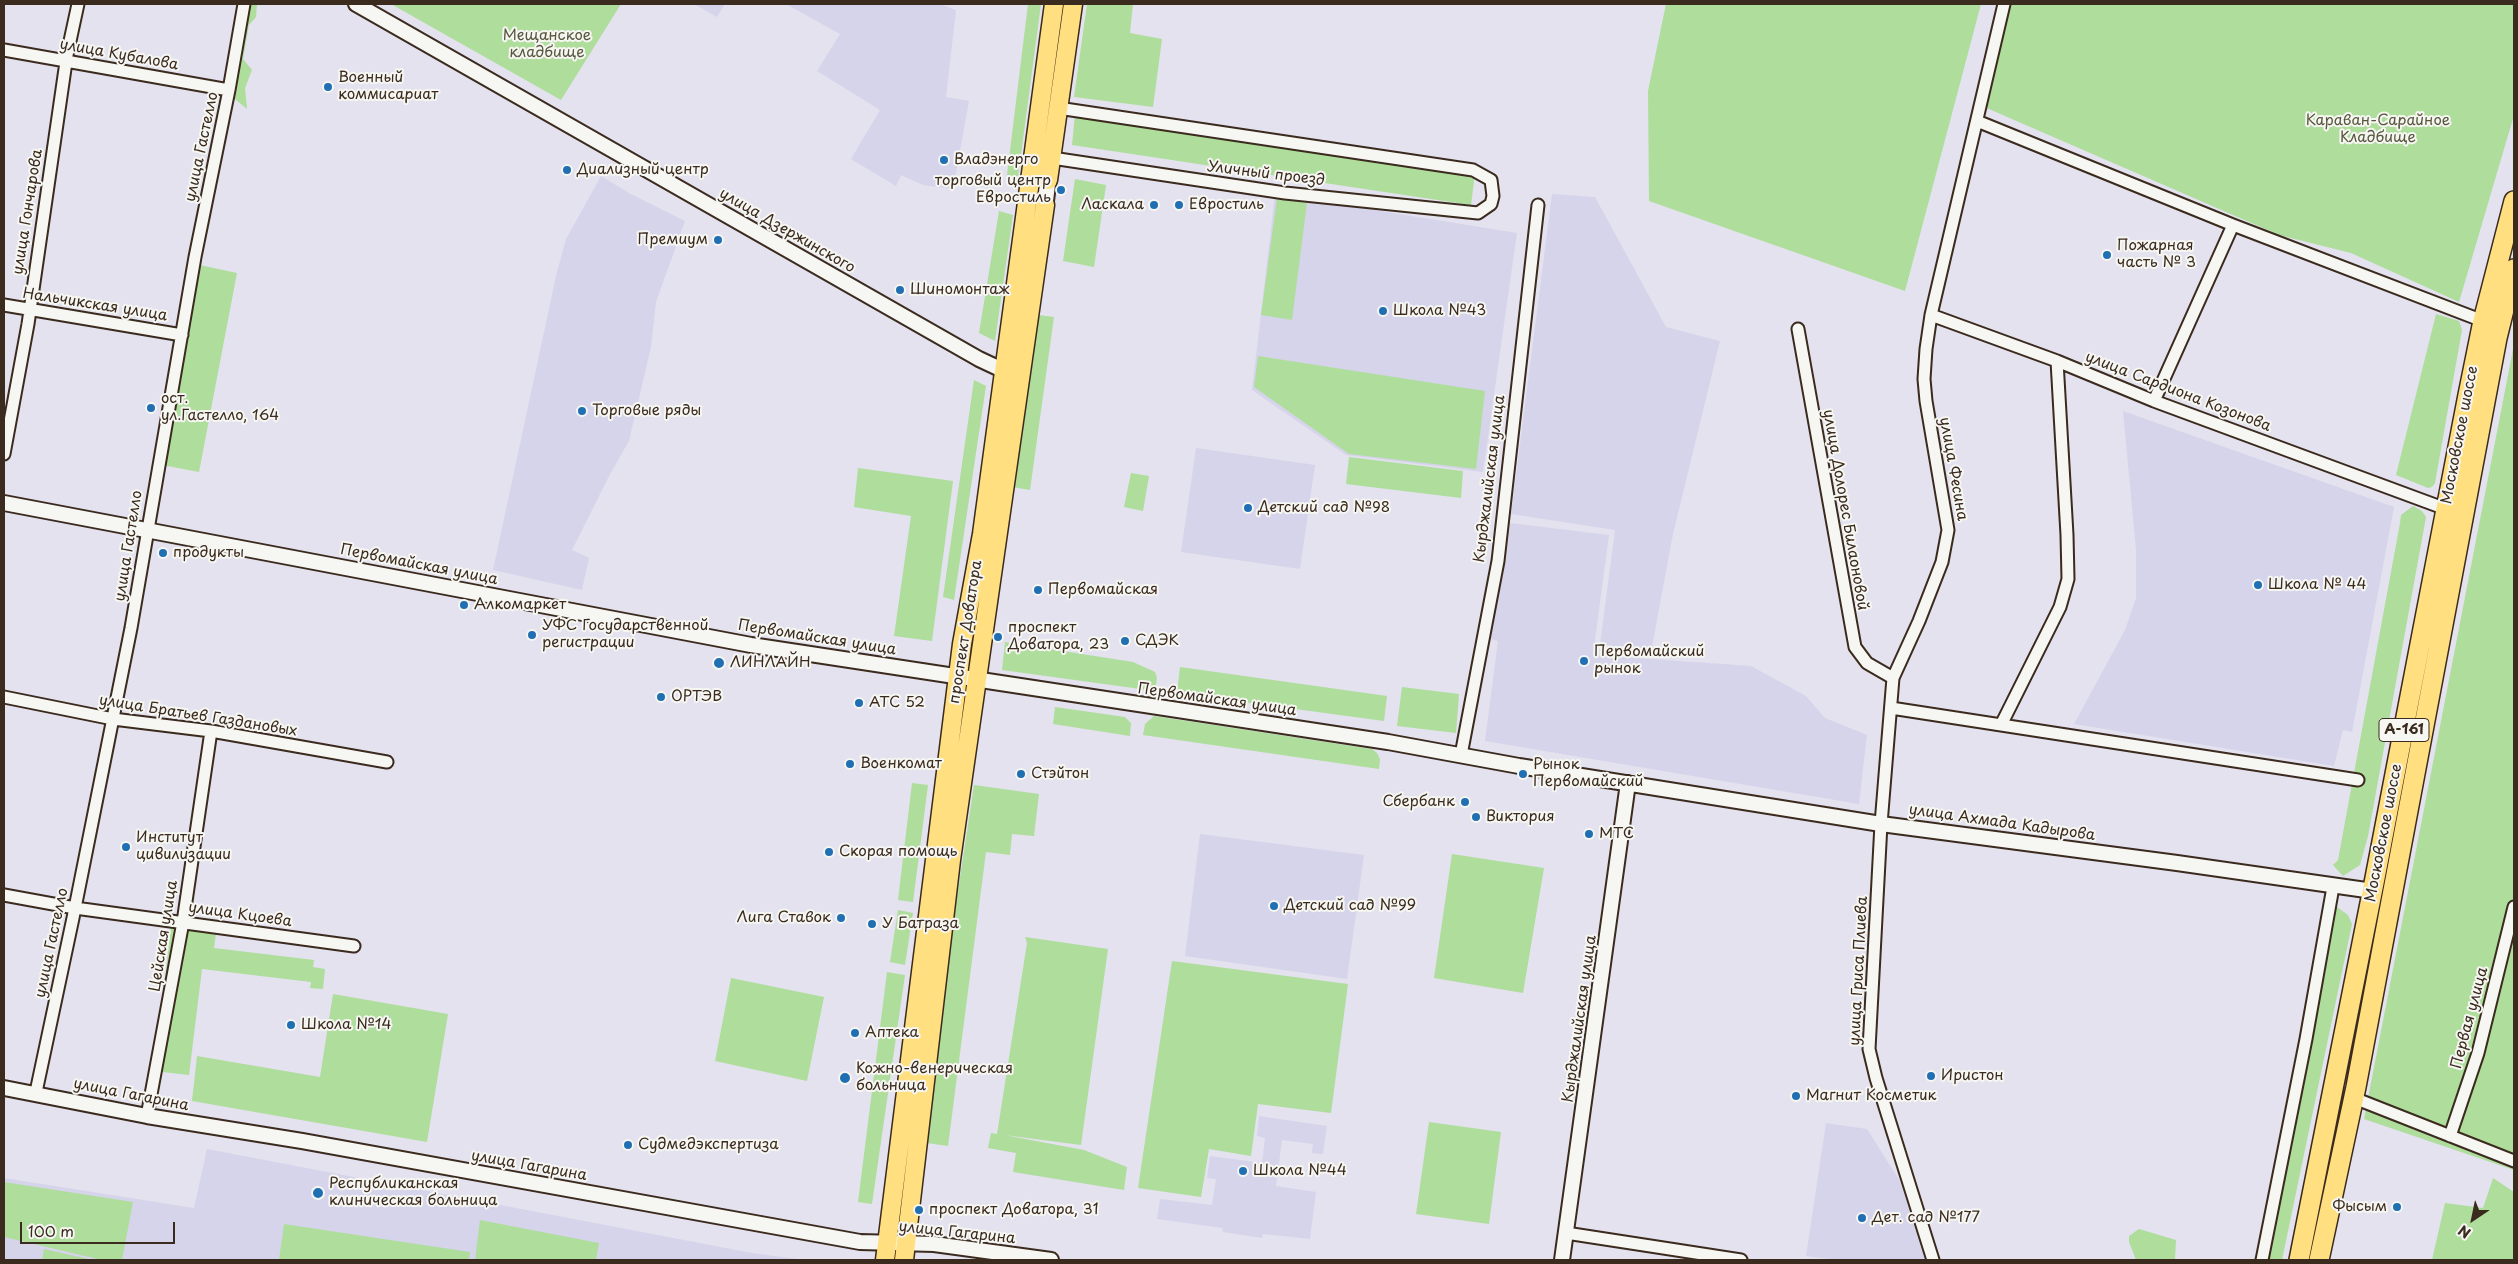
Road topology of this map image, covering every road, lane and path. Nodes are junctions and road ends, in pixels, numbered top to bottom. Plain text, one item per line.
1 (78, 4) edge
2 (244, 4) edge
3 (356, 4) edge
4 (1054, 4) edge
5 (1073, 4) edge
6 (2004, 4) edge
7 (4, 50) edge
8 (66, 62) junction
9 (229, 90) junction
10 (1058, 108) junction
11 (1977, 121) junction
12 (1052, 158) junction
13 (1048, 180) joint
14 (2514, 201) edge
15 (1045, 204) joint
16 (1538, 205) dead end
17 (2233, 225) junction
18 (2514, 269) edge
19 (4, 305) edge
20 (29, 309) junction
21 (1931, 315) junction
22 (2483, 321) junction
23 (1798, 329) dead end
24 (182, 335) junction
25 (2057, 361) junction
26 (1004, 371) junction
27 (1021, 379) junction
28 (2154, 401) junction
29 (4, 454) edge
30 (4, 502) edge
31 (2446, 509) junction
32 (148, 529) junction
33 (958, 677) junction
34 (1893, 678) junction
35 (977, 680) junction
36 (4, 697) edge
37 (1891, 708) junction
38 (113, 719) junction
39 (2002, 723) junction
40 (211, 731) junction
41 (1461, 755) junction
42 (388, 762) dead end
43 (2358, 780) dead end
44 (1628, 783) junction
45 (1881, 824) junction
46 (2333, 887) junction
47 (2373, 891) junction
48 (4, 894) edge
49 (2514, 907) edge
50 (75, 908) junction
51 (183, 922) junction
52 (354, 946) dead end
53 (4, 1088) edge
54 (36, 1092) junction
55 (2354, 1098) junction
56 (147, 1116) junction
57 (2450, 1136) junction
58 (2514, 1161) edge
59 (1566, 1233) junction
60 (886, 1252) edge
61 (905, 1252) edge
62 (1051, 1260) edge
63 (1562, 1260) edge
64 (1741, 1260) edge
65 (1933, 1260) edge
66 (2262, 1260) edge
67 (2299, 1260) edge
68 (2319, 1260) edge

1 - 8 street, улица Гончарова
2 - 9 street, улица Гастелло
3 - 26 street, улица Дзержинского
4 - 26 main road, проспект Доватора
5 - 10 main road, проспект Доватора
6 - 11 street, улица Фесина
7 - 8 street, улица Кубалова
8 - 9 street, улица Кубалова
8 - 20 street, улица Гончарова
9 - 24 street, улица Гастелло
10 - 12 main road, проспект Доватора
10 - 12 street, Уличный проезд
11 - 17 street
11 - 21 street, улица Фесина
12 - 13 main road, проспект Доватора
13 - 15 main road, проспект Доватора
14 - 22 highway, Московское шоссе / А-161
15 - 27 main road, проспект Доватора
16 - 41 street, Кырджалийская улица
17 - 22 street
17 - 28 street
18 - 55 highway, Московское шоссе / А-161
19 - 20 street, Нальчикская улица
20 - 24 street, Нальчикская улица
20 - 29 street, улица Гончарова
21 - 25 street, улица Сардиона Козонова
21 - 34 street, улица Фесина
22 - 31 highway, Московское шоссе / А-161
23 - 34 street, улица Долорес Билаоновой
24 - 32 street, улица Гастелло
25 - 28 street, улица Сардиона Козонова
25 - 39 street
26 - 27 street, улица Дзержинского
26 - 33 main road, проспект Доватора
27 - 35 main road, проспект Доватора
28 - 31 street, улица Сардиона Козонова
30 - 32 street, Первомайская улица
31 - 47 highway, Московское шоссе / А-161
32 - 33 street, Первомайская улица
32 - 38 street, улица Гастелло
33 - 35 street, Первомайская улица
33 - 60 main road, проспект Доватора
34 - 37 street, улица Фесина
35 - 41 street, Первомайская улица
35 - 61 main road, проспект Доватора
36 - 38 street, улица Братьев Газдановых
37 - 39 street
37 - 45 street, улица Гриса Плиева
38 - 40 street, улица Братьев Газдановых
38 - 50 street, улица Гастелло
39 - 43 street
40 - 42 street, улица Братьев Газдановых
40 - 51 street, Цейская улица
41 - 44 street, Первомайская улица
44 - 45 street, улица Ахмада Кадырова
44 - 59 street, Кырджалийская улица
45 - 46 street, улица Ахмада Кадырова
45 - 65 street, улица Гриса Плиева
46 - 47 street, улица Ахмада Кадырова
46 - 66 street
47 - 67 highway, Московское шоссе / А-161
48 - 50 street, улица Кцоева
49 - 57 street, Первая улица
50 - 51 street, улица Кцоева
50 - 54 street, улица Гастелло
51 - 52 street, улица Кцоева
51 - 56 street, Цейская улица
53 - 54 street, улица Гагарина
54 - 56 street, улица Гагарина
55 - 57 street
55 - 68 highway, Московское шоссе / А-161
56 - 60 street, улица Гагарина
57 - 58 street
59 - 63 street, Кырджалийская улица
59 - 64 street
60 - 61 street, улица Гагарина
61 - 62 street, улица Гагарина

